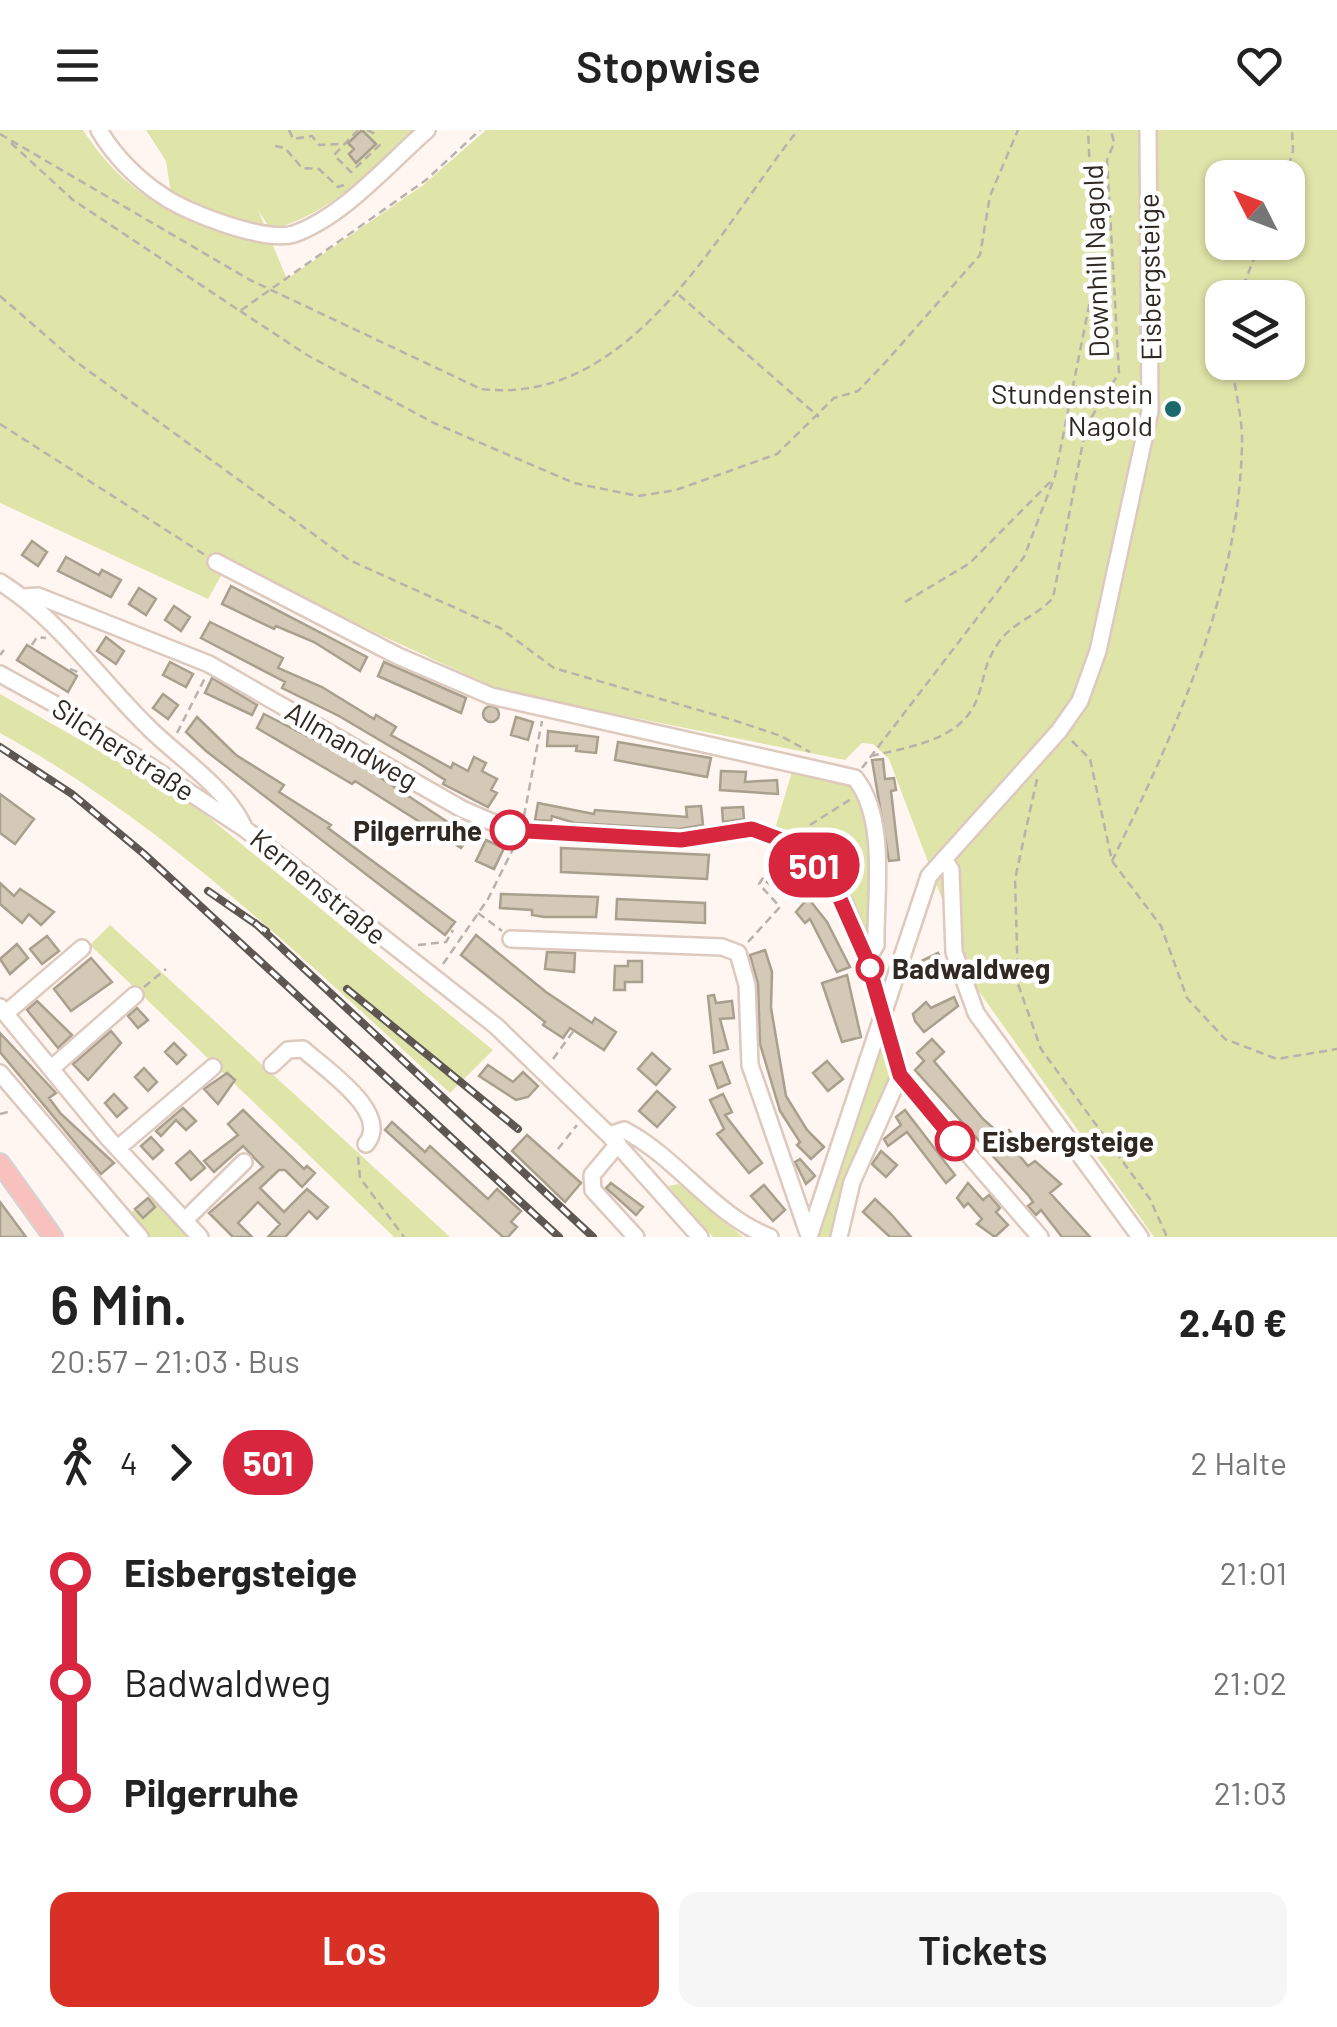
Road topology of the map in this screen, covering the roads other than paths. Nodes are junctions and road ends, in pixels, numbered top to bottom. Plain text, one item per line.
1 (99, 130) edge
2 (427, 130) edge
3 (1148, 130) edge
4 (216, 562) road end
5 (0, 582) edge
6 (24, 597) junction
7 (0, 674) edge
8 (245, 829) junction
9 (946, 862) junction
10 (511, 938) road end
11 (82, 948) dead end
12 (867, 960) junction
13 (135, 995) road end
14 (3, 1010) edge
15 (882, 1013) junction
16 (272, 1064) dead end
17 (213, 1066) dead end
18 (53, 1067) junction
19 (0, 1072) edge
20 (900, 1075) junction
21 (613, 1139) junction
22 (362, 1147) road end
23 (118, 1148) junction
24 (244, 1162) dead end
25 (0, 1163) edge
26 (185, 1220) junction
27 (845, 1235) edge
28 (808, 1236) edge
29 (53, 1237) edge
30 (140, 1237) edge
31 (200, 1237) edge
32 (636, 1237) edge
33 (700, 1237) edge
34 (770, 1237) edge
35 (1040, 1237) edge
36 (1140, 1237) edge

1 - 2 street
3 - 9 street, Eisbergsteige
4 - 12 street
5 - 6 street, Kernenstraße
6 - 8 street, Kernenstraße
6 - 12 street, Allmandweg
7 - 8 street, Silcherstraße
8 - 21 street, Kernenstraße
9 - 15 street, Eisbergsteige
9 - 36 street
10 - 28 street
11 - 14 street
12 - 15 street, Allmandweg
13 - 18 street
14 - 18 street
15 - 20 street, Allmandweg
15 - 28 street, Eisbergsteige
16 - 22 street
17 - 23 street
18 - 23 street
19 - 30 street
20 - 27 street
20 - 35 street
21 - 32 street
21 - 33 street, Kernenstraße
21 - 34 street, Kernenstraße
23 - 26 street
24 - 26 street
25 - 29 main road
26 - 31 street

